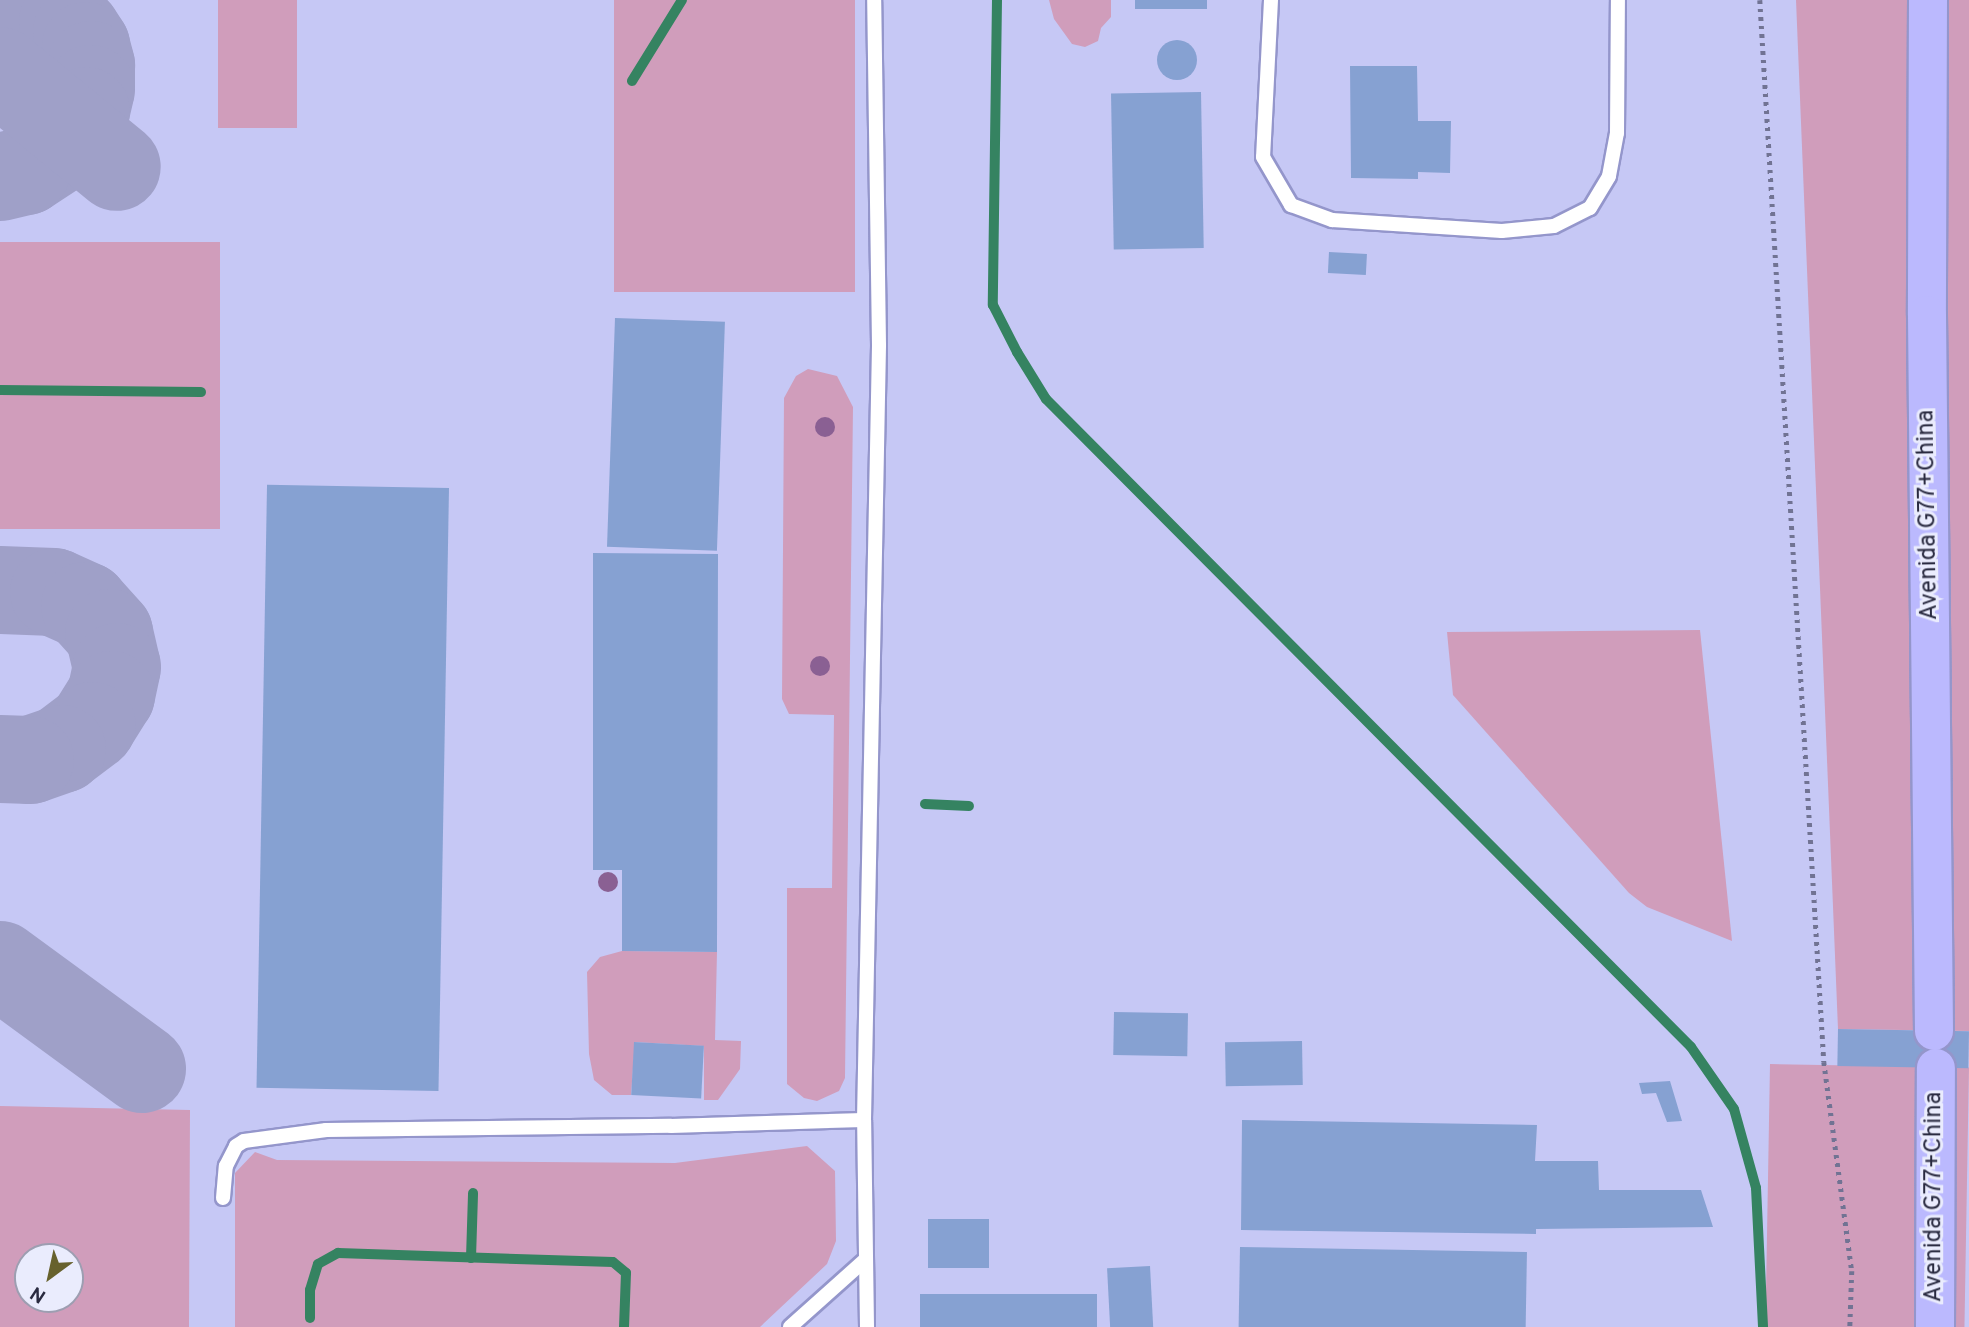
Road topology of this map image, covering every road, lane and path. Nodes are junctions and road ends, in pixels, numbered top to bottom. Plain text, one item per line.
1 (874, 0) edge
2 (1271, 0) edge
3 (1618, 0) edge
4 (1760, 0) edge
5 (1928, 0) edge
6 (863, 1120) junction
7 (223, 1198) dead end
8 (866, 1259) junction
9 (790, 1327) edge
10 (867, 1327) edge
11 (1850, 1327) edge
12 (1935, 1327) edge

1 - 6 lane
2 - 3 lane
4 - 11 path
5 - 12 main road, Avenida G77+China
6 - 7 lane
6 - 8 lane
8 - 9 lane
8 - 10 lane

